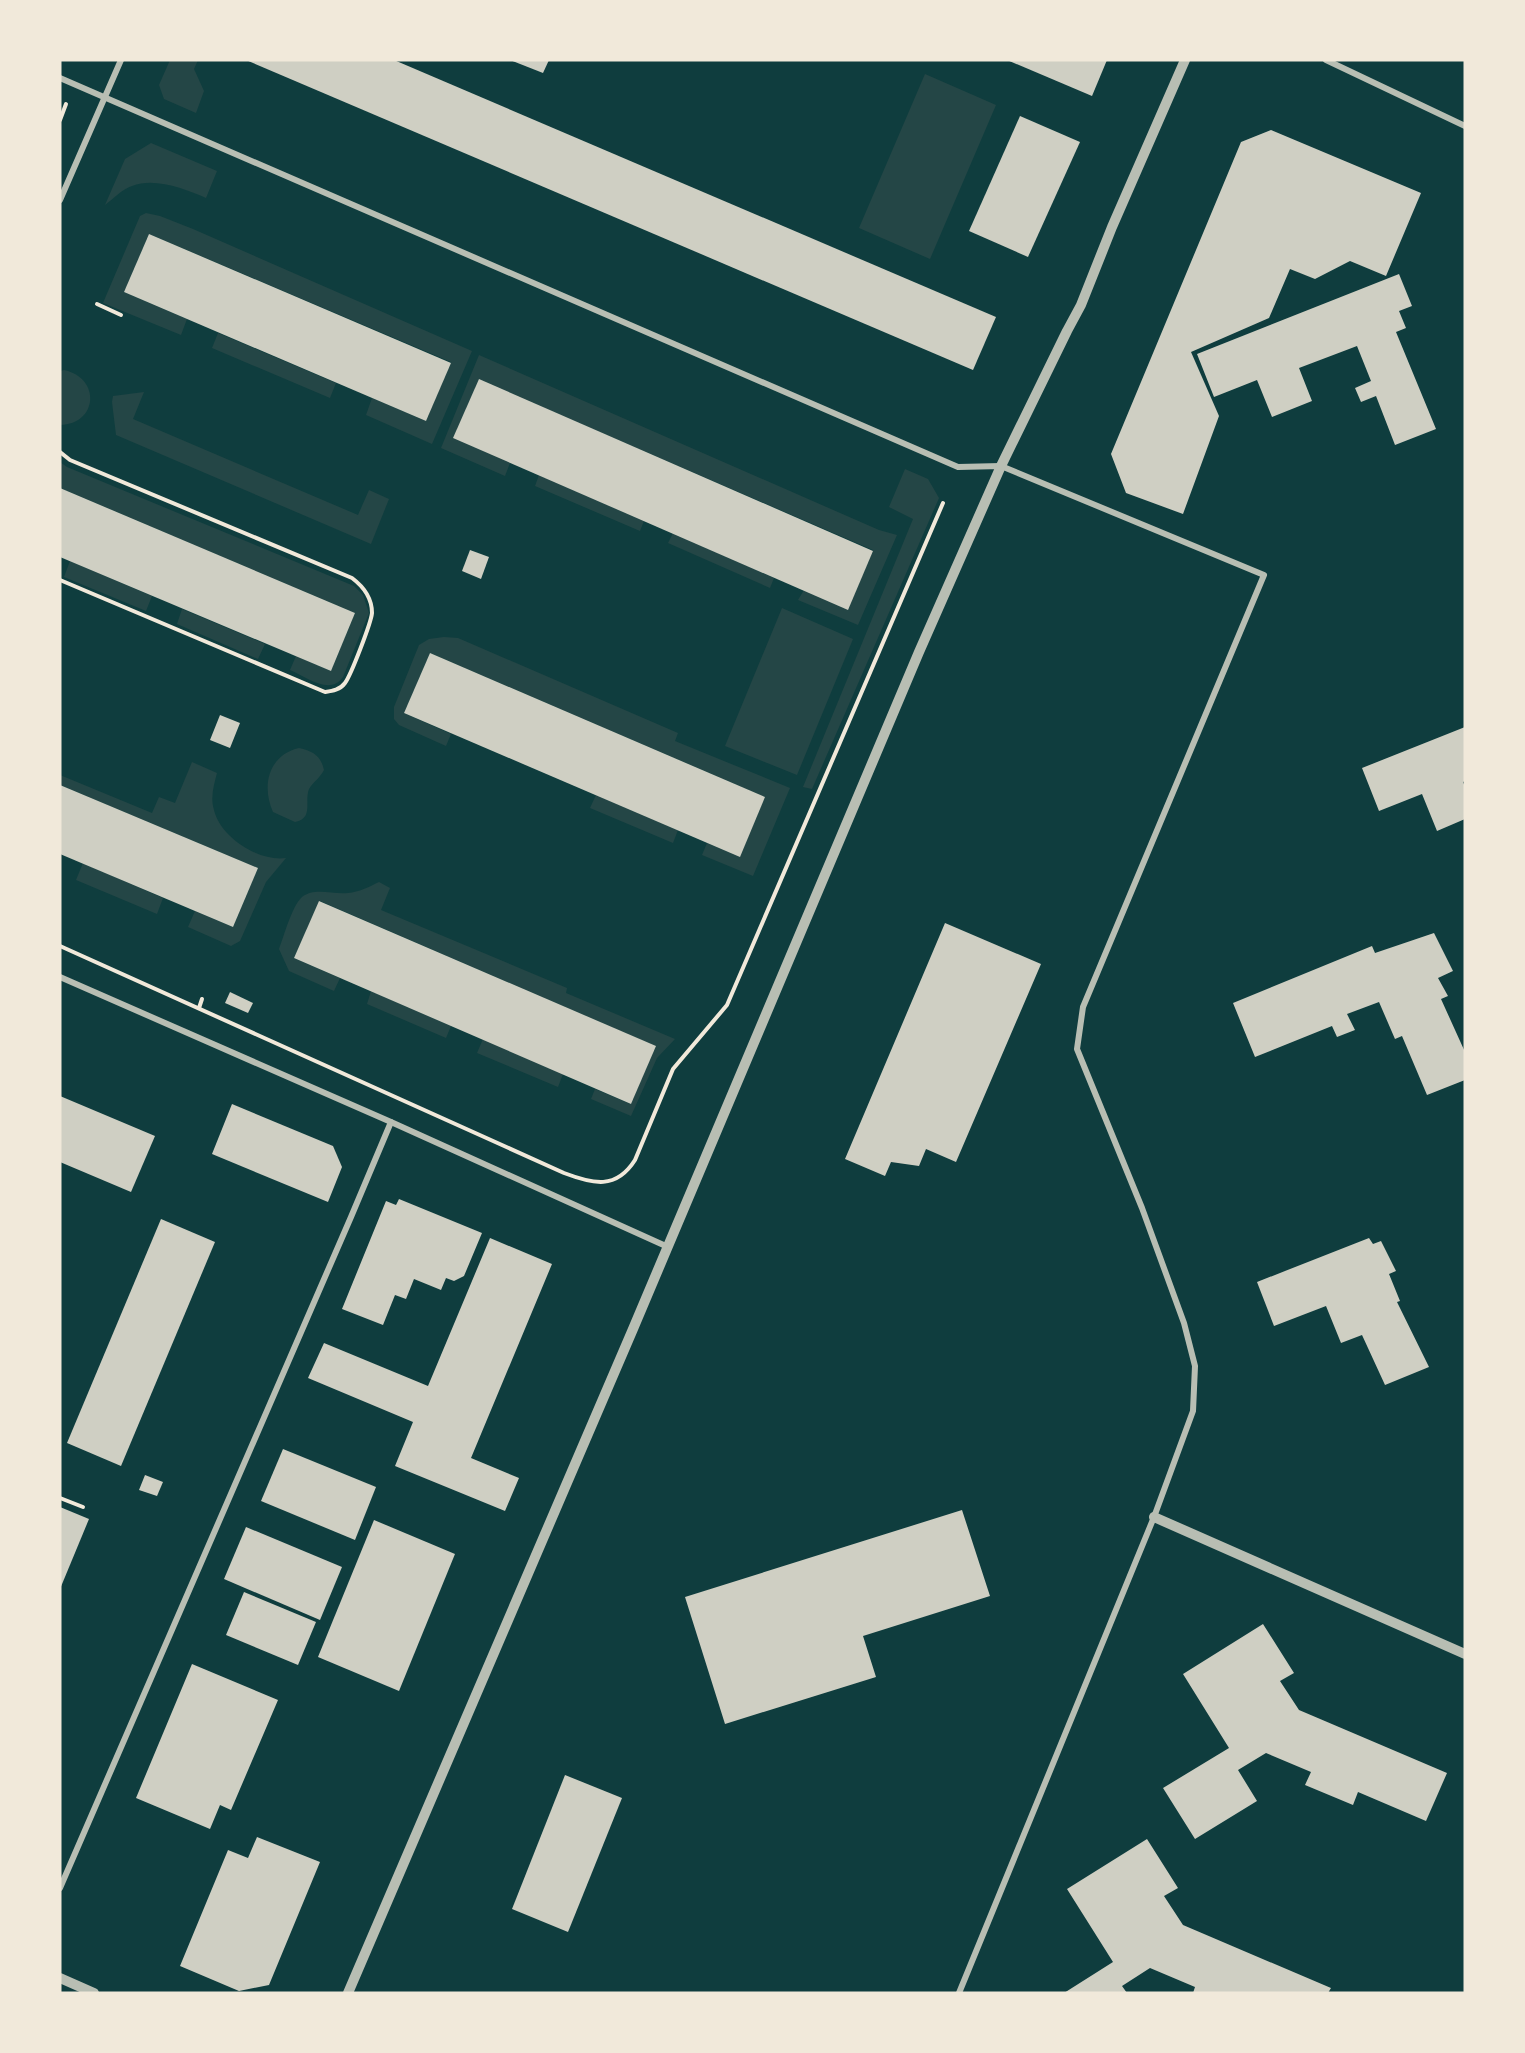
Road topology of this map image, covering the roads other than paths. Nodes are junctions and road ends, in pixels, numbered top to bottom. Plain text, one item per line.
1 (121, 60) edge
2 (1185, 60) edge
3 (1326, 60) edge
4 (60, 78) edge
5 (105, 98) junction
6 (1465, 126) edge
7 (60, 200) edge
8 (1001, 466) junction
9 (60, 977) edge
10 (391, 1122) junction
11 (668, 1247) junction
12 (1154, 1517) junction
13 (1465, 1654) edge
14 (60, 1887) edge
15 (60, 1978) edge
16 (94, 1993) edge
17 (348, 1993) edge
18 (959, 1993) edge

1 - 5 street
2 - 8 street
3 - 6 street
4 - 5 street
5 - 7 street
5 - 8 street
8 - 11 street
8 - 12 street
9 - 10 street
10 - 11 street
10 - 14 street
11 - 17 street
12 - 13 street
12 - 18 street
15 - 16 street

